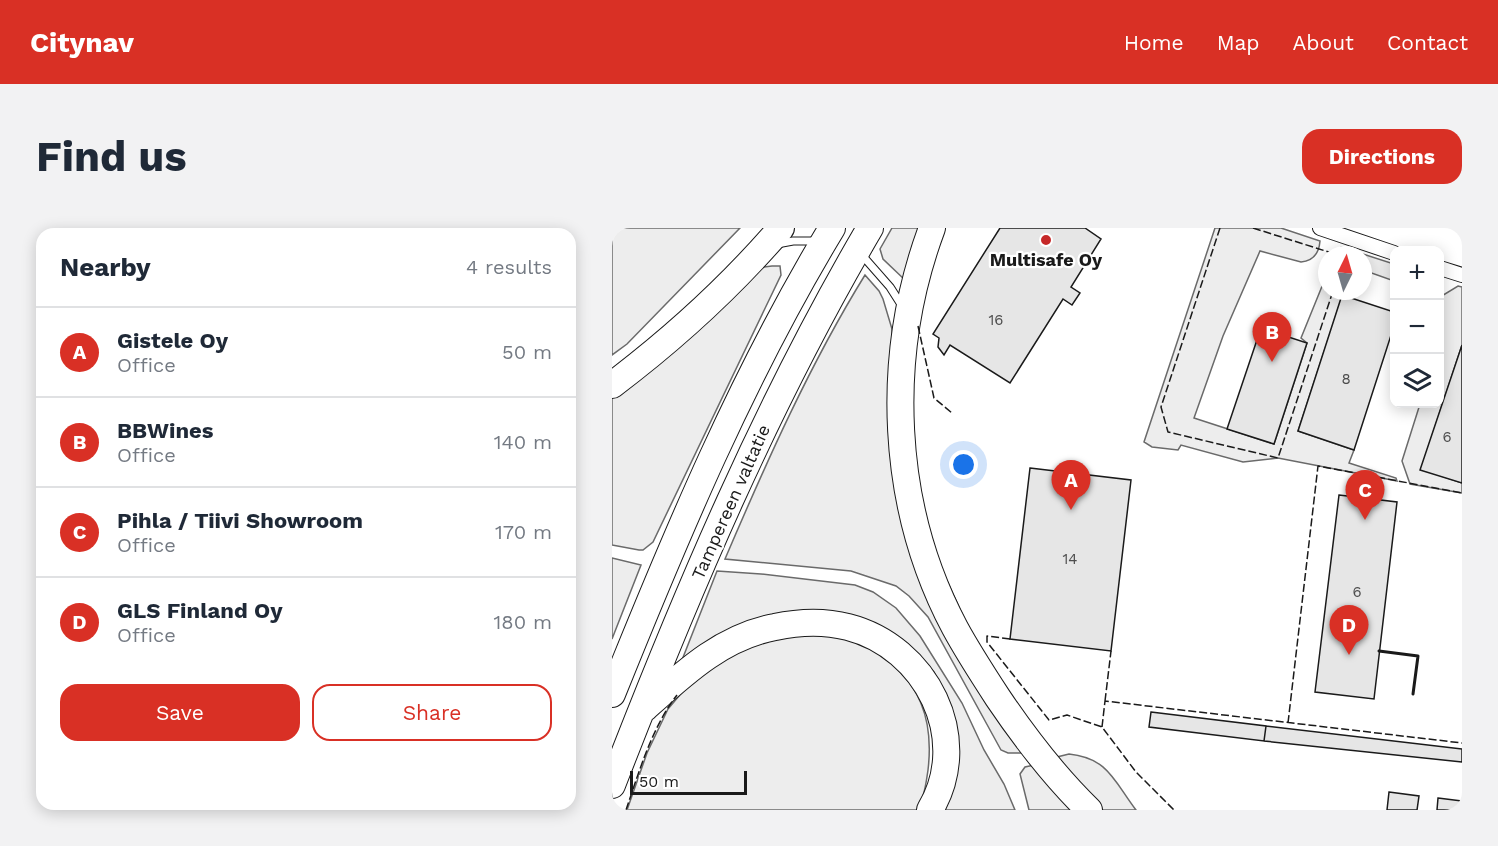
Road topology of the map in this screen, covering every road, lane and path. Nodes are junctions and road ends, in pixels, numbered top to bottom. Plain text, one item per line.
1 (781, 228) edge
2 (932, 228) edge
3 (1320, 228) edge
4 (844, 239) edge
5 (765, 247) junction
6 (1390, 251) edge
7 (1444, 269) edge
8 (1462, 275) edge
9 (908, 316) junction
10 (612, 385) edge
11 (612, 694) edge
12 (640, 712) junction
13 (612, 785) edge
14 (930, 810) edge
15 (1089, 810) edge

1 - 5 highway
2 - 9 highway
3 - 6 street
4 - 5 lane
4 - 9 lane
4 - 11 highway, Tampereen valtatie
4 - 12 highway, Tampereen valtatie
5 - 10 highway
7 - 8 street
9 - 15 highway
12 - 13 highway, Tampereen valtatie
12 - 14 highway

